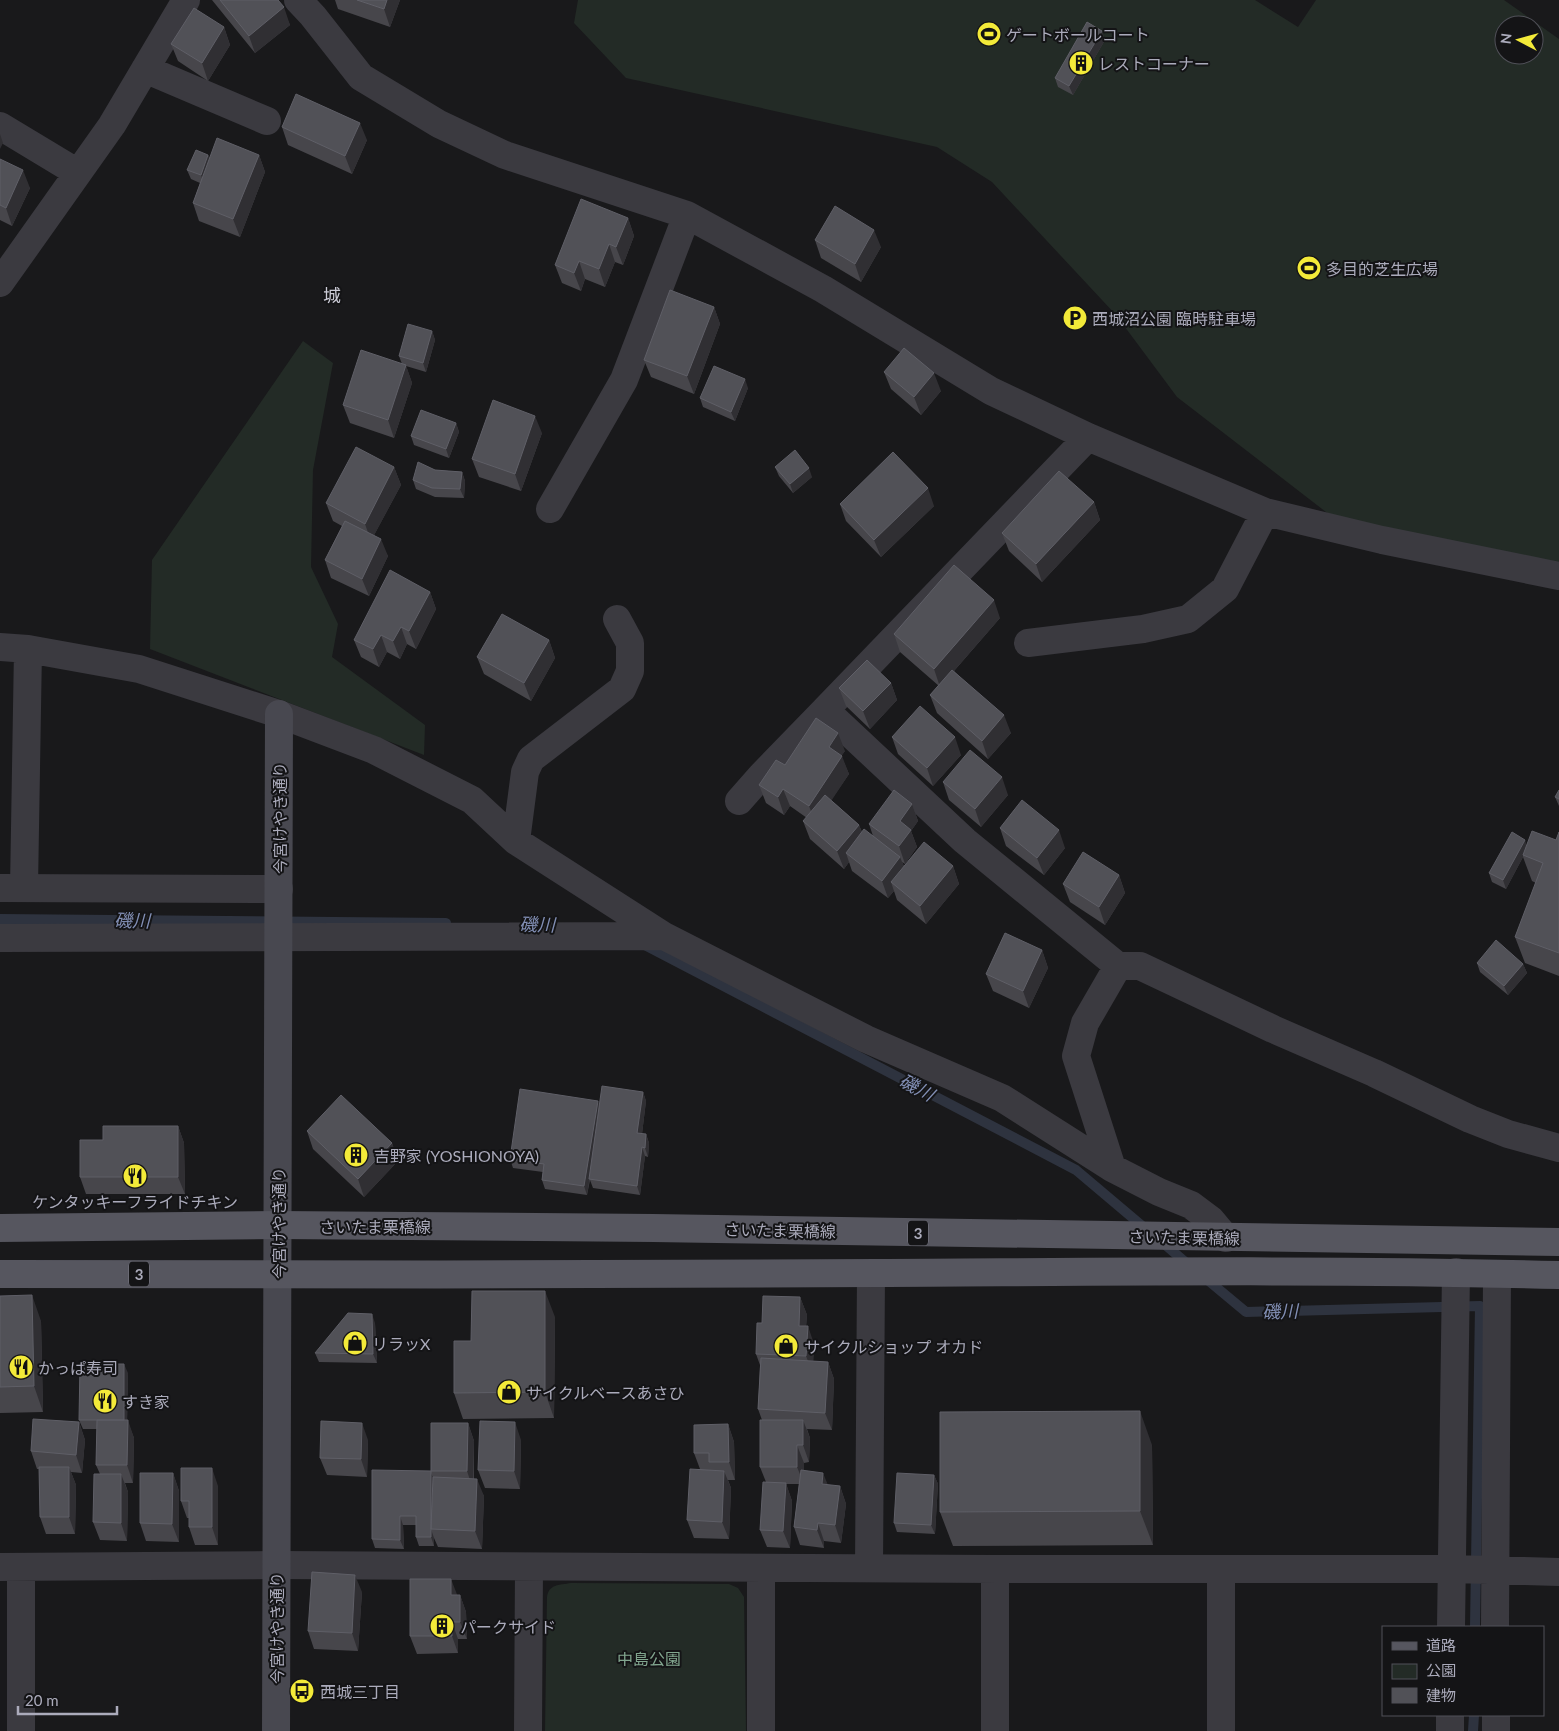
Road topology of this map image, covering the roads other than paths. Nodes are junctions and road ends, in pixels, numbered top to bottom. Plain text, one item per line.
1 (186, 0) edge
2 (298, 0) edge
3 (145, 69) junction
4 (267, 121) dead end
5 (0, 126) edge
6 (78, 173) junction
7 (686, 215) junction
8 (0, 282) edge
9 (1088, 437) junction
10 (550, 509) dead end
11 (1265, 512) junction
12 (1559, 576) edge
13 (617, 619) dead end
14 (1028, 643) dead end
15 (0, 647) edge
16 (28, 650) junction
17 (825, 710) junction
18 (279, 714) junction
19 (740, 801) dead end
20 (516, 841) junction
21 (12, 888) edge
22 (279, 889) junction
23 (664, 936) junction
24 (0, 938) edge
25 (278, 938) junction
26 (1118, 966) junction
27 (1559, 1148) edge
28 (1112, 1168) junction
29 (277, 1225) junction
30 (0, 1228) edge
31 (1226, 1238) junction
32 (1559, 1242) edge
33 (1456, 1272) junction
34 (871, 1273) junction
35 (0, 1274) edge
36 (1496, 1274) junction
37 (277, 1275) junction
38 (1559, 1276) edge
39 (276, 1565) junction
40 (10, 1567) edge
41 (529, 1567) junction
42 (761, 1568) junction
43 (869, 1568) junction
44 (995, 1569) junction
45 (1451, 1569) junction
46 (1221, 1570) junction
47 (1495, 1570) junction
48 (1559, 1572) edge
49 (1451, 1626) edge
50 (1495, 1626) edge
51 (1450, 1716) edge
52 (1496, 1716) edge
53 (21, 1731) edge
54 (276, 1731) edge
55 (528, 1731) edge
56 (761, 1731) edge
57 (995, 1731) edge
58 (1221, 1731) edge
59 (1450, 1731) edge
60 (1496, 1731) edge

1 - 3 street
2 - 7 street
3 - 4 street
3 - 6 street
5 - 6 street
6 - 8 street
7 - 9 street
7 - 10 street
9 - 11 street
9 - 17 street
11 - 12 street
11 - 14 street
13 - 20 street
15 - 16 street
16 - 18 street
16 - 21 street
17 - 19 street
17 - 26 street
18 - 20 street
18 - 22 street, 今宮けやき通り
20 - 23 street
21 - 22 street
22 - 25 street, 今宮けやき通り
23 - 25 street
23 - 28 street
24 - 25 street
25 - 29 street, 今宮けやき通り
26 - 27 street
26 - 28 street
28 - 31 street
29 - 30 main road, さいたま栗橋線 / 3
29 - 31 main road, さいたま栗橋線 / 3
29 - 37 street, 今宮けやき通り
31 - 32 main road, さいたま栗橋線 / 3
33 - 34 main road, さいたま栗橋線 / 3
33 - 36 main road, さいたま栗橋線 / 3
33 - 45 street
34 - 37 main road, さいたま栗橋線 / 3
34 - 43 street
35 - 37 main road, さいたま栗橋線 / 3
36 - 38 main road, さいたま栗橋線 / 3
36 - 47 street
37 - 39 street, 今宮けやき通り
39 - 40 street
39 - 41 street
39 - 54 street, 今宮けやき通り
40 - 53 street
41 - 42 street
41 - 55 street
42 - 43 street
42 - 56 street
43 - 44 street
44 - 46 street
44 - 57 street
45 - 46 street
45 - 47 street
45 - 49 street
46 - 58 street
47 - 48 street
47 - 50 street
51 - 59 street
52 - 60 street

